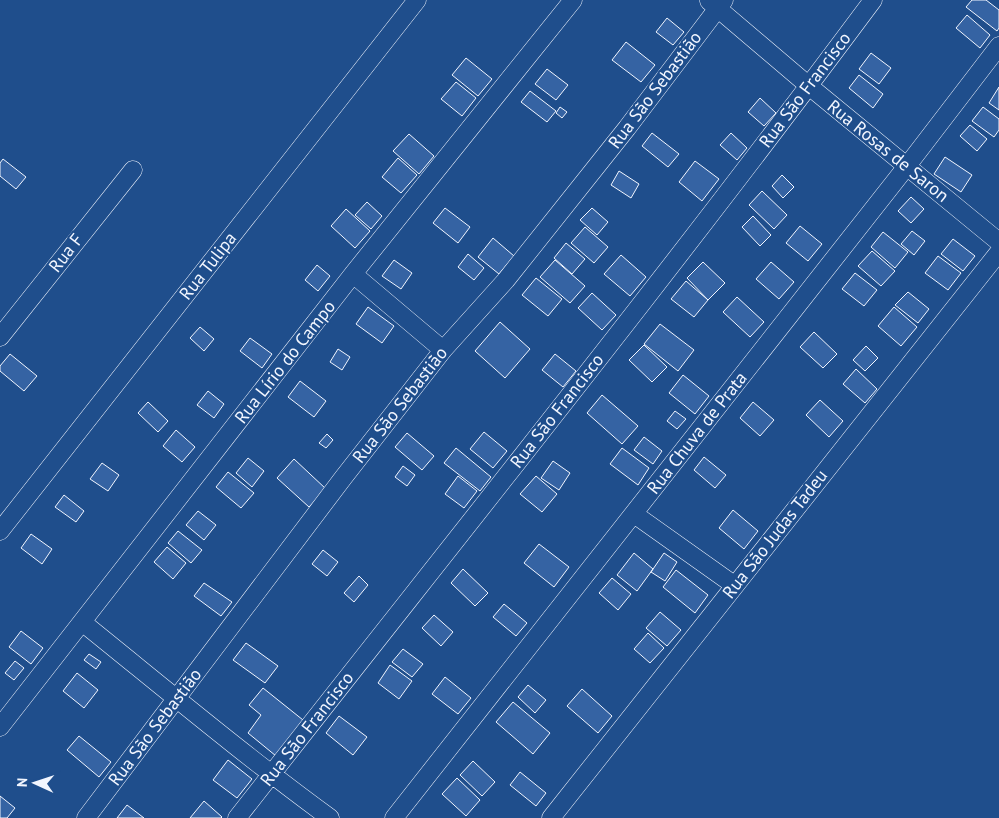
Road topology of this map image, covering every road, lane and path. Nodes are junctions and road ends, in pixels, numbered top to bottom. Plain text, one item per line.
1 (417, 0) edge
2 (573, 0) edge
3 (873, 0) edge
4 (716, 3) edge
5 (999, 46) edge
6 (809, 86) junction
7 (907, 166) junction
8 (133, 170) dead end
9 (999, 242) edge
10 (999, 252) edge
11 (353, 274) junction
12 (0, 337) edge
13 (443, 350) junction
14 (634, 514) junction
15 (0, 531) edge
16 (734, 585) junction
17 (82, 622) junction
18 (178, 698) junction
19 (0, 727) edge
20 (270, 775) junction
21 (86, 818) edge
22 (237, 818) edge
23 (330, 818) edge
24 (394, 818) edge
25 (551, 818) edge

1 - 15 street, Rua Tulipa
2 - 11 street, Rua Lírio do Campo
3 - 6 street, Rua São Francisco
4 - 6 street, Rua Rosas de Saron
4 - 13 street, Rua São Sebastião
5 - 7 street, Rua Chuva de Prata
6 - 7 street, Rua Rosas de Saron
6 - 20 street, Rua São Francisco
7 - 9 street, Rua Rosas de Saron
7 - 14 street, Rua Chuva de Prata
8 - 12 street, Rua F
10 - 16 street, Rua São Judas Tadeu
11 - 13 street
11 - 17 street, Rua Lírio do Campo
13 - 18 street, Rua São Sebastião
14 - 16 street
14 - 24 street, Rua Chuva de Prata
16 - 25 street, Rua São Judas Tadeu
17 - 18 street
17 - 19 street, Rua Lírio do Campo
18 - 20 street
18 - 21 street, Rua São Sebastião
20 - 22 street, Rua São Francisco
20 - 23 street

